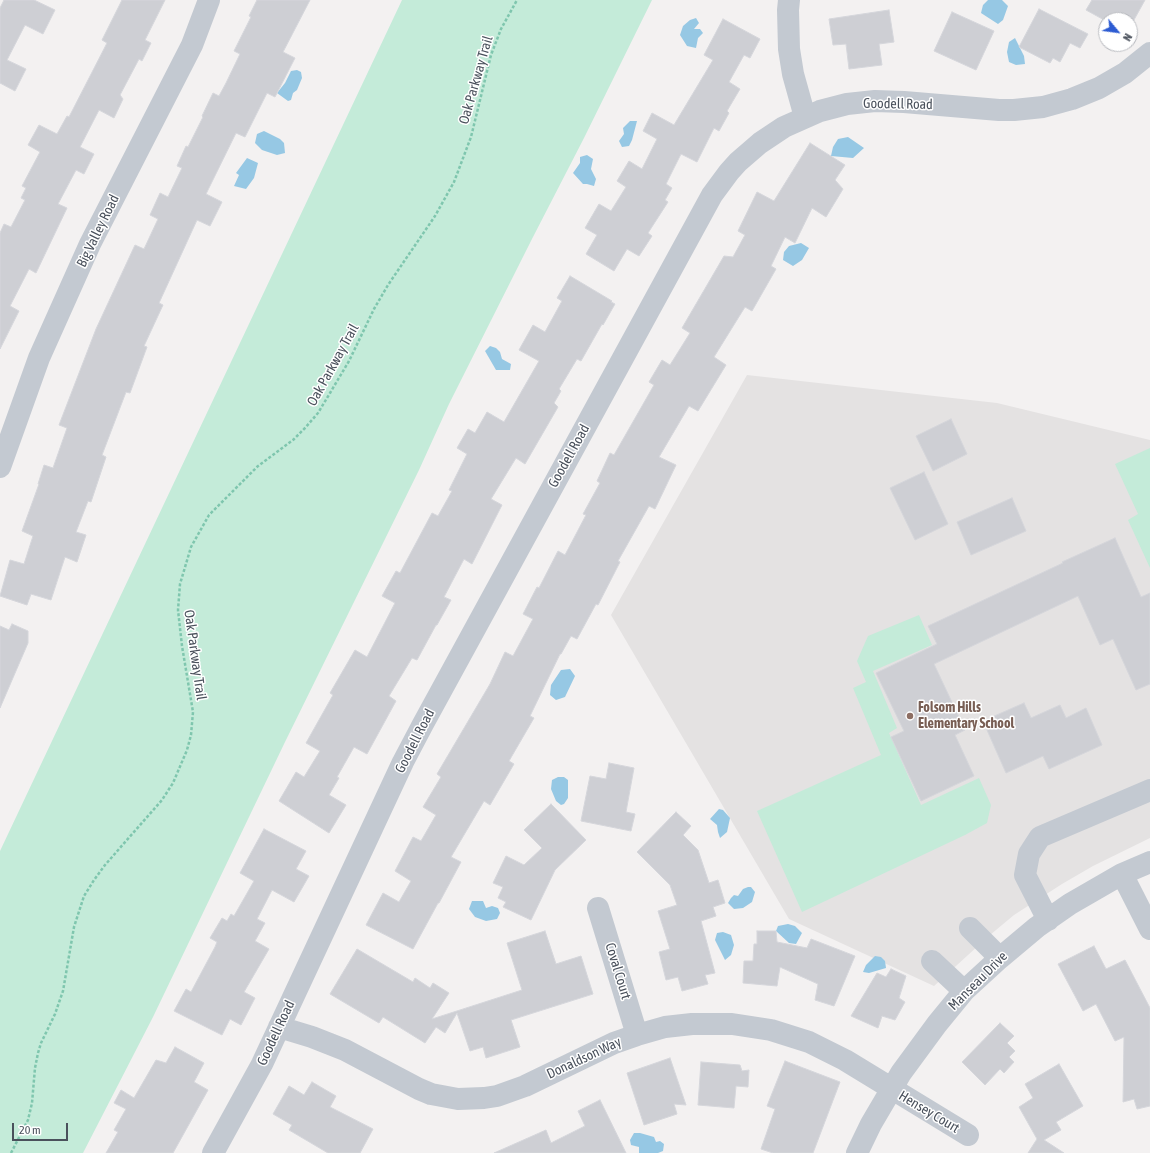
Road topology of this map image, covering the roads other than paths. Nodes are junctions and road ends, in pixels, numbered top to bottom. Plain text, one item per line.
1 (209, 0) edge
2 (789, 0) edge
3 (1150, 53) edge
4 (805, 117) junction
5 (4, 440) edge
6 (0, 467) edge
7 (1150, 790) edge
8 (1150, 862) edge
9 (1122, 874) junction
10 (598, 908) dead end
11 (1048, 920) junction
12 (970, 928) dead end
13 (1150, 929) edge
14 (1000, 958) junction
15 (932, 961) dead end
16 (964, 991) junction
17 (279, 1027) junction
18 (637, 1035) junction
19 (891, 1088) junction
20 (968, 1135) dead end
21 (213, 1153) edge
22 (857, 1153) edge

1 - 5 street, Big Valley Road
2 - 4 street
3 - 4 street, Goodell Road
4 - 17 street, Goodell Road
5 - 6 street, Big Valley Road
7 - 11 street
8 - 9 street, Manseau Drive
9 - 11 street, Manseau Drive
9 - 13 street
10 - 18 street, Coval Court
11 - 14 street, Manseau Drive
12 - 14 street
14 - 16 street, Manseau Drive
15 - 16 street
16 - 19 street, Manseau Drive
17 - 18 street, Donaldson Way
17 - 21 street, Goodell Road
18 - 19 street, Donaldson Way
19 - 20 street, Hensey Court
19 - 22 street, Manseau Drive

